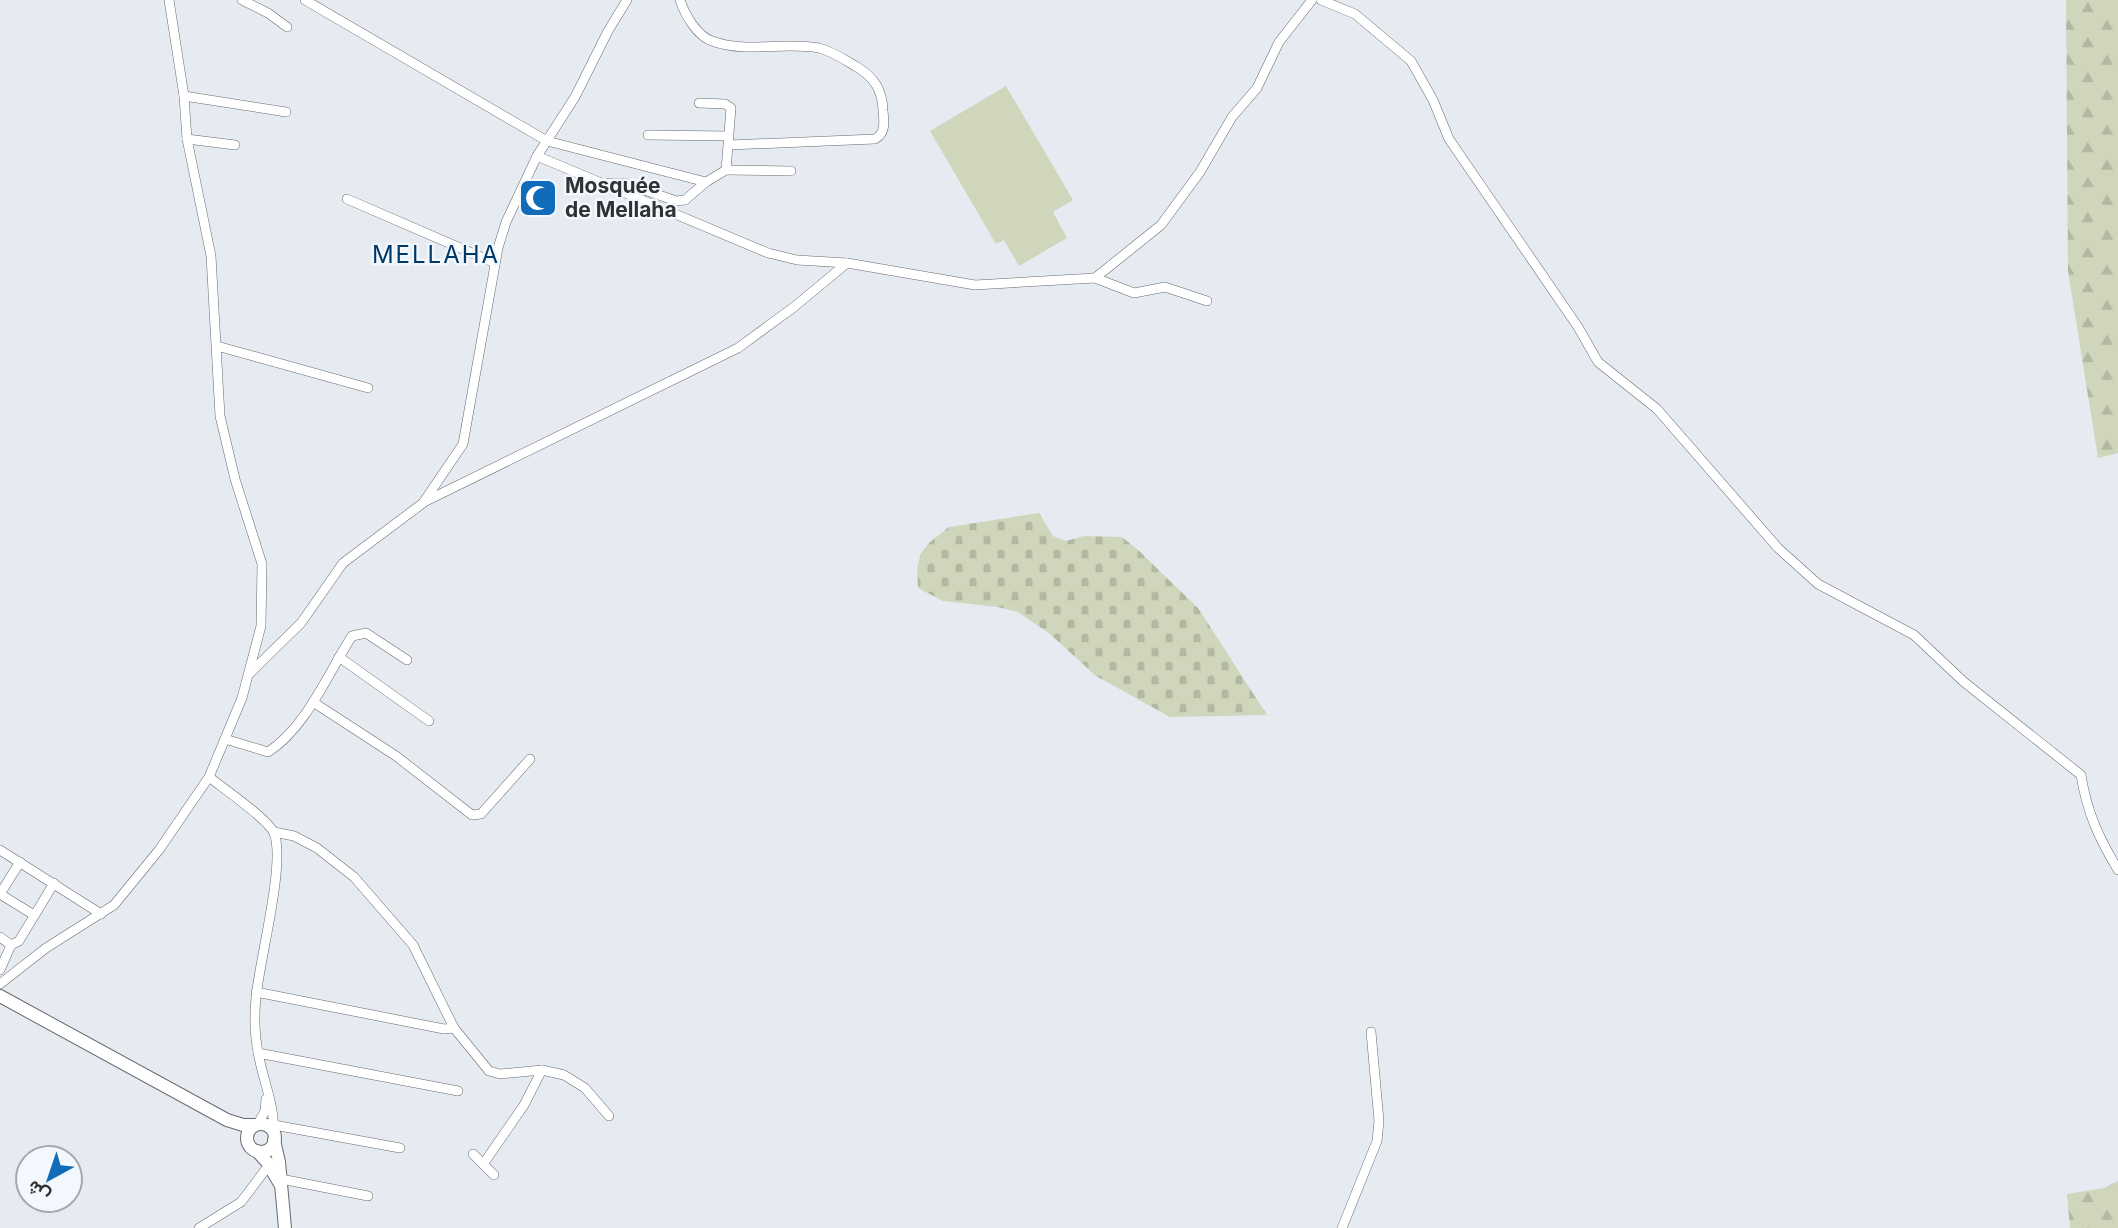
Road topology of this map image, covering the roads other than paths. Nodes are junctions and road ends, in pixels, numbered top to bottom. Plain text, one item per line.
1 (169, 0) edge
2 (242, 0) edge
3 (305, 0) edge
4 (626, 0) edge
5 (680, 0) edge
6 (1312, 0) edge
7 (1321, 0) edge
8 (287, 27) dead end
9 (184, 96) junction
10 (699, 103) dead end
11 (286, 112) dead end
12 (648, 135) dead end
13 (187, 139) junction
14 (547, 141) junction
15 (729, 141) junction
16 (235, 145) dead end
17 (537, 156) junction
18 (726, 170) junction
19 (791, 171) dead end
20 (706, 182) junction
21 (604, 183) junction
22 (347, 199) dead end
23 (495, 263) junction
24 (847, 263) junction
25 (1095, 278) junction
26 (1207, 301) dead end
27 (217, 346) junction
28 (368, 388) dead end
29 (423, 503) junction
30 (339, 657) junction
31 (407, 660) dead end
32 (248, 676) junction
33 (313, 702) junction
34 (429, 721) dead end
35 (225, 739) junction
36 (530, 759) dead end
37 (209, 777) junction
38 (274, 832) junction
39 (0, 850) edge
40 (20, 862) junction
41 (2118, 870) edge
42 (54, 883) junction
43 (0, 894) edge
44 (101, 914) junction
45 (34, 915) junction
46 (0, 937) edge
47 (11, 945) junction
48 (0, 970) edge
49 (0, 984) edge
50 (256, 992) junction
51 (0, 996) edge
52 (454, 1028) junction
53 (1371, 1032) dead end
54 (258, 1053) junction
55 (542, 1070) junction
56 (458, 1091) dead end
57 (267, 1093) junction
58 (609, 1116) dead end
59 (227, 1120) junction
60 (256, 1125) junction
61 (274, 1132) junction
62 (247, 1141) junction
63 (401, 1148) dead end
64 (257, 1151) junction
65 (472, 1154) dead end
66 (484, 1163) junction
67 (269, 1166) junction
68 (494, 1175) dead end
69 (281, 1183) junction
70 (368, 1196) dead end
71 (200, 1228) edge
72 (285, 1228) edge
73 (1342, 1228) edge

1 - 9 street
2 - 8 street
3 - 14 street
4 - 14 street
5 - 15 street
6 - 25 street
7 - 41 street
9 - 11 street
9 - 13 street
10 - 15 street
12 - 15 street
13 - 16 street
13 - 27 street
14 - 17 street
14 - 20 street
15 - 18 street
17 - 21 street
17 - 23 street
18 - 19 street
18 - 20 street
20 - 21 street
21 - 24 street
22 - 23 street
23 - 29 street
24 - 25 street
24 - 29 street
25 - 26 street
27 - 28 street
27 - 32 street
29 - 32 street
30 - 31 street
30 - 33 street
30 - 34 street
32 - 35 street
33 - 35 street
33 - 36 street
35 - 37 street
37 - 38 street
37 - 44 street
38 - 50 street
38 - 52 street
39 - 40 street
40 - 42 street
40 - 43 street
42 - 44 street
42 - 45 street
43 - 45 street
44 - 49 street
45 - 47 street
46 - 47 street
47 - 48 street
50 - 52 street
50 - 54 street
51 - 59 street
52 - 55 street
53 - 73 street
54 - 56 street
54 - 57 street
55 - 58 street
55 - 66 street
57 - 60 street
57 - 61 street
59 - 60 street
59 - 62 street
60 - 61 street
60 - 62 street
61 - 63 street
61 - 64 street
61 - 69 street
62 - 64 street
64 - 67 street
65 - 66 street
66 - 68 street
67 - 69 street
67 - 71 street
69 - 70 street
69 - 72 street

